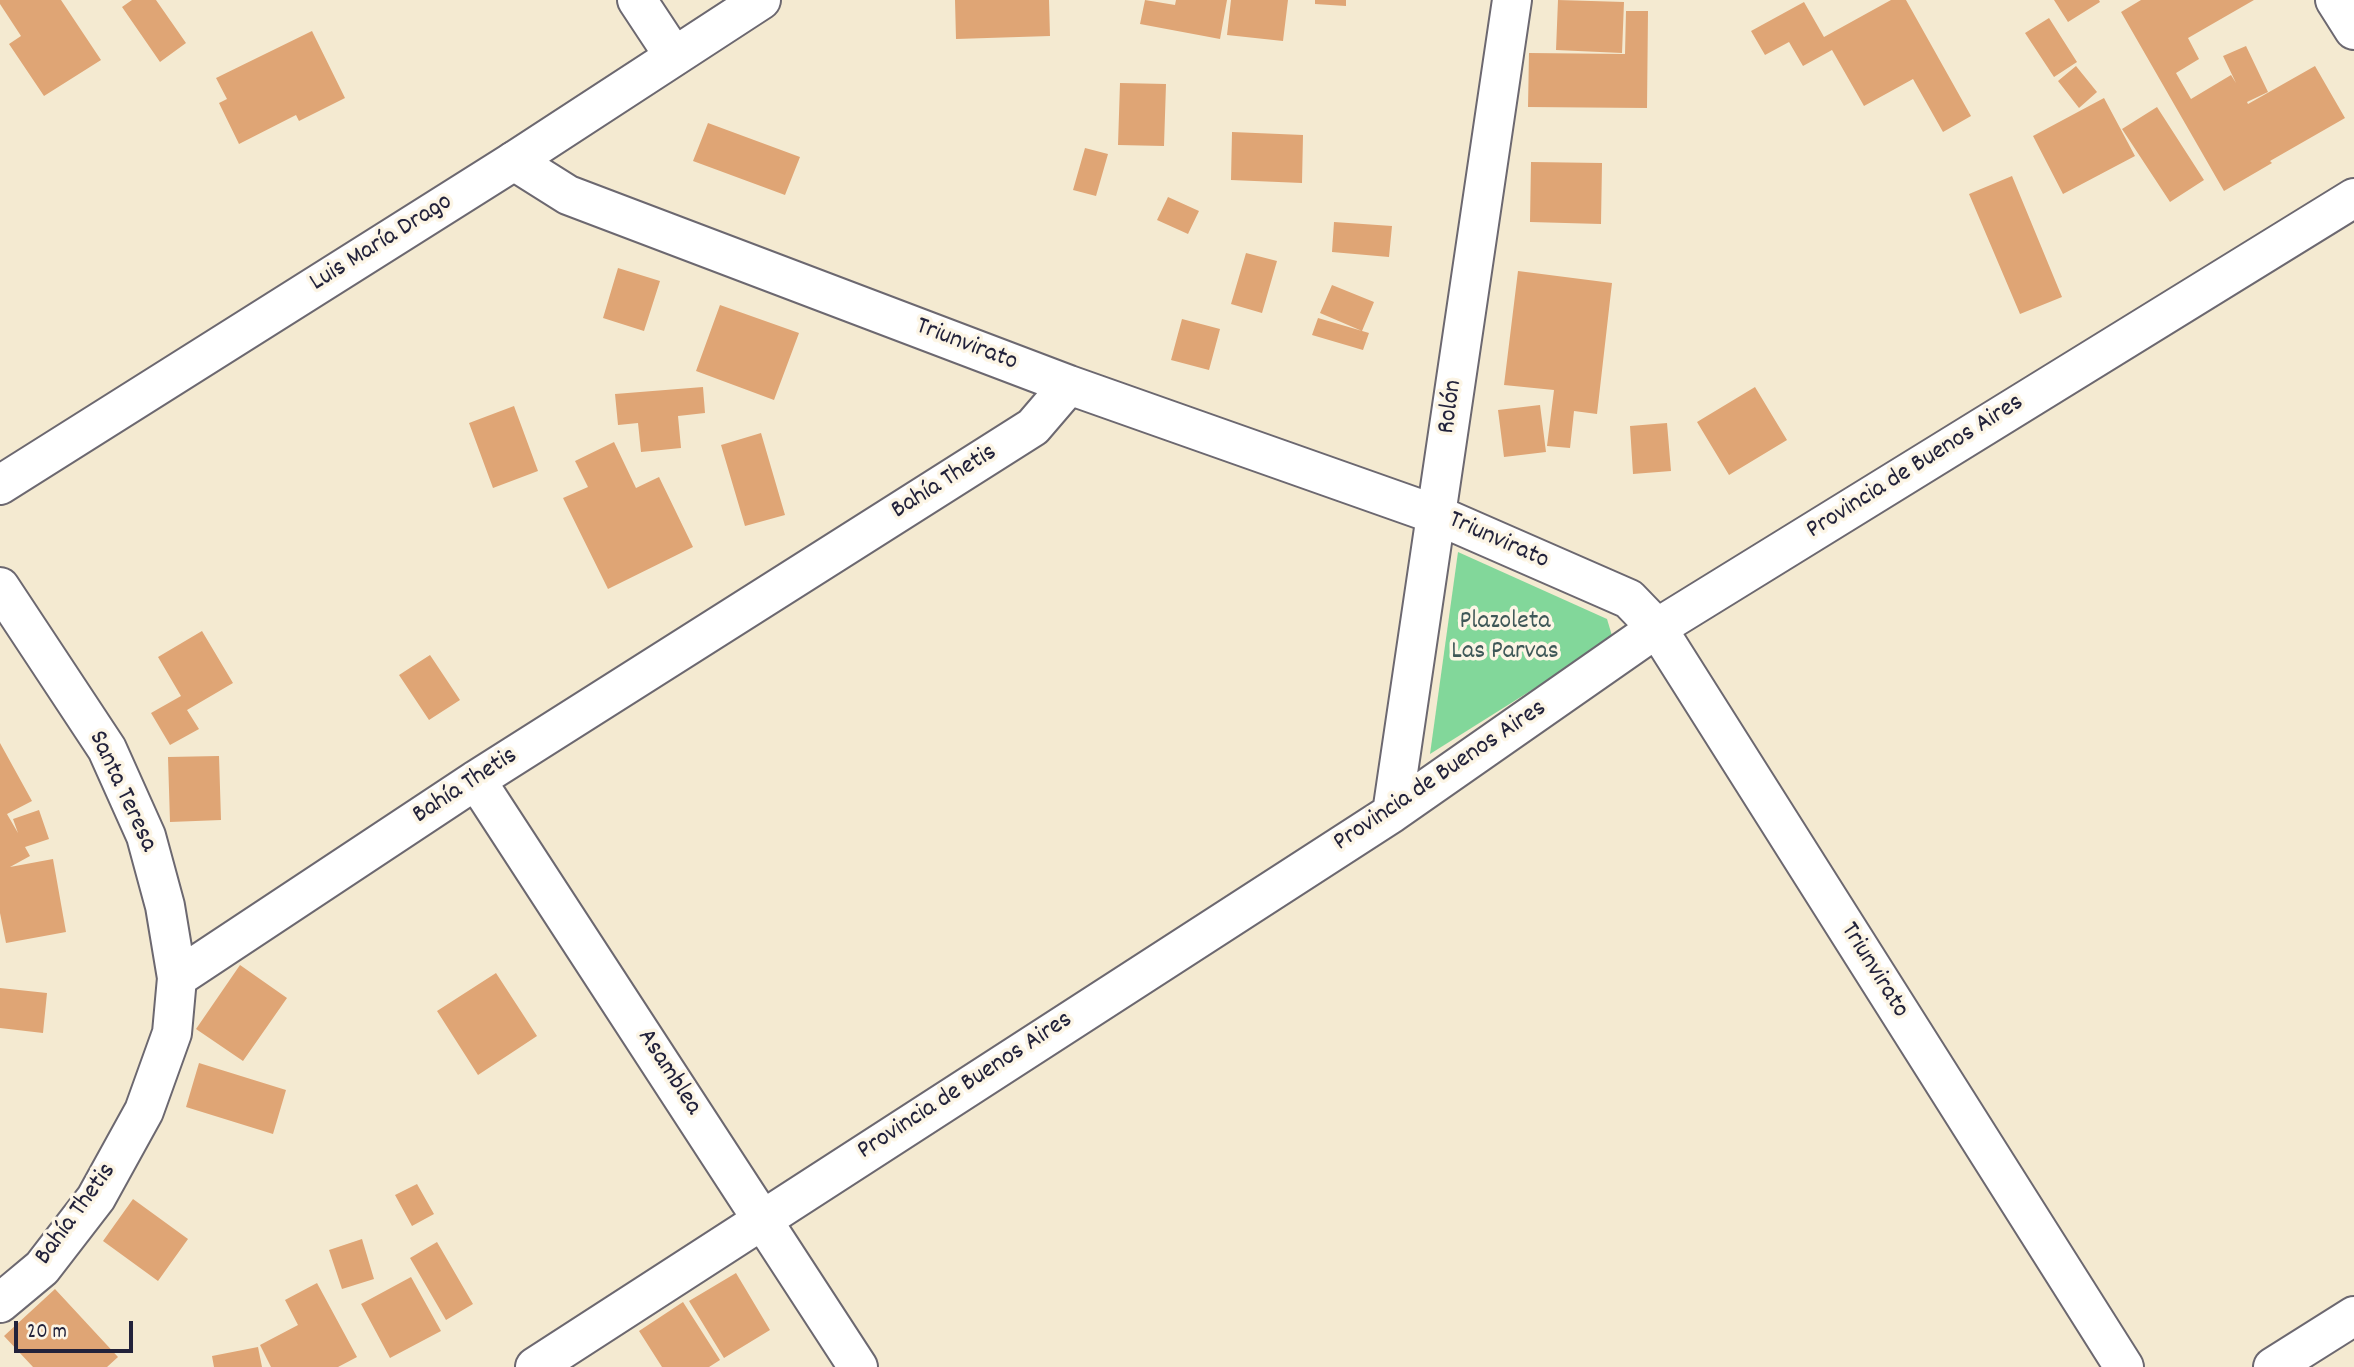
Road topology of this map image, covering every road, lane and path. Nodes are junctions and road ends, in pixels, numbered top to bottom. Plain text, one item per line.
1 (637, 0) edge
2 (761, 0) edge
3 (1512, 0) edge
4 (2335, 0) edge
5 (2354, 30) edge
6 (674, 56) junction
7 (514, 161) junction
8 (2354, 198) edge
9 (1069, 384) junction
10 (0, 485) edge
11 (1437, 514) junction
12 (0, 587) edge
13 (1657, 628) junction
14 (476, 780) junction
15 (1392, 813) junction
16 (177, 978) junction
17 (763, 1218) junction
18 (0, 1303) edge
19 (2354, 1316) edge
20 (534, 1367) edge
21 (858, 1367) edge
22 (2124, 1367) edge
23 (2273, 1367) edge

1 - 6 street
2 - 6 street, Luis María Drago
3 - 11 street, Rolón
4 - 5 street
6 - 7 street, Luis María Drago
7 - 9 street, Triunvirato
7 - 10 street, Luis María Drago
8 - 13 street, Provincia de Buenos Aires
9 - 11 street, Triunvirato
9 - 14 street, Bahía Thetis
11 - 13 street, Triunvirato
11 - 15 street, Rolón
12 - 16 street, Santa Teresa
13 - 15 street, Provincia de Buenos Aires
13 - 22 street, Triunvirato
14 - 16 street, Bahía Thetis
14 - 17 street, Asamblea
15 - 17 street, Provincia de Buenos Aires
16 - 18 street, Bahía Thetis
17 - 20 street, Provincia de Buenos Aires
17 - 21 street, Asamblea
19 - 23 street

